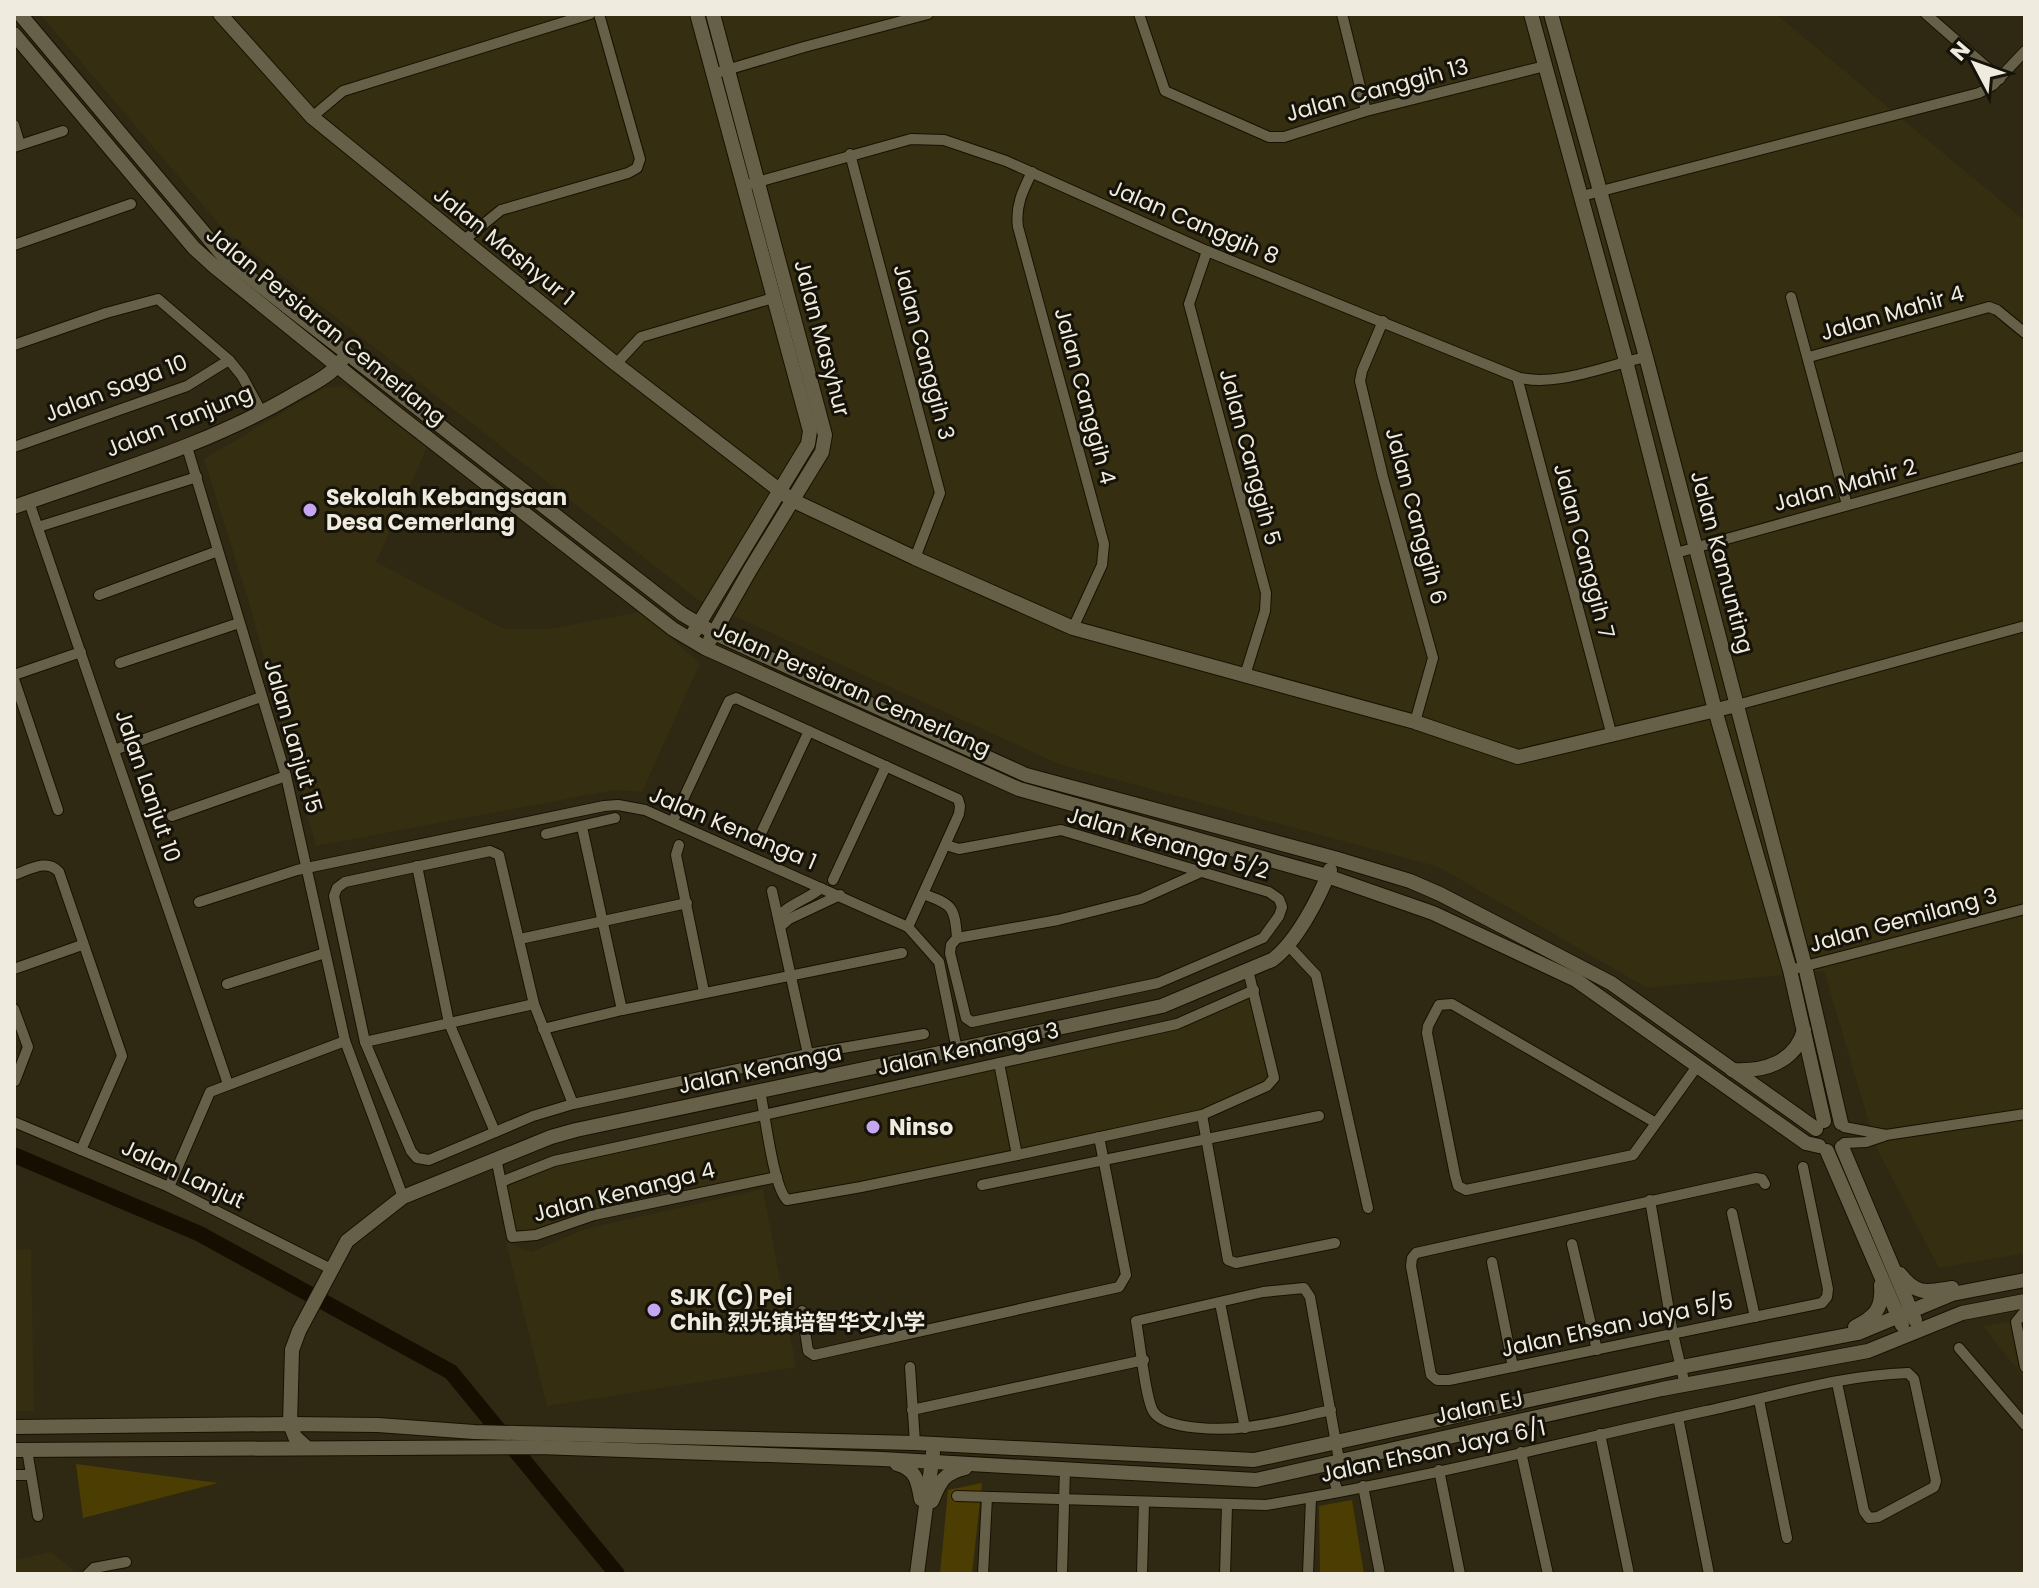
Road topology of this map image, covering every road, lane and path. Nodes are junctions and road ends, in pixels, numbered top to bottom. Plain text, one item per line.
1 (20, 14) edge
2 (220, 14) edge
3 (590, 14) edge
4 (599, 14) edge
5 (697, 14) edge
6 (713, 14) edge
7 (928, 14) edge
8 (1139, 14) edge
9 (1342, 14) edge
10 (1531, 14) edge
11 (1551, 14) edge
12 (1926, 14) edge
13 (14, 34) edge
14 (2025, 51) edge
15 (1545, 66) junction
16 (729, 70) junction
17 (713, 74) junction
18 (2000, 79) junction
19 (1366, 111) junction
20 (312, 117) junction
21 (14, 125) edge
22 (63, 131) dead end
23 (17, 146) edge
24 (850, 154) junction
25 (1032, 172) junction
26 (758, 182) junction
27 (743, 186) junction
28 (1599, 192) junction
29 (1582, 196) junction
30 (131, 204) dead end
31 (463, 241) junction
32 (14, 245) edge
33 (1207, 251) junction
34 (1791, 297) dead end
35 (773, 298) junction
36 (1383, 321) junction
37 (2025, 333) edge
38 (14, 345) edge
39 (347, 353) junction
40 (1646, 357) junction
41 (1809, 357) junction
42 (229, 360) junction
43 (1626, 361) junction
44 (616, 364) junction
45 (338, 366) junction
46 (1517, 377) junction
47 (262, 413) junction
48 (14, 447) edge
49 (187, 447) junction
50 (2025, 456) edge
51 (197, 477) junction
52 (786, 496) junction
53 (29, 502) junction
54 (1847, 505) junction
55 (14, 507) edge
56 (38, 527) junction
57 (1695, 547) junction
58 (218, 551) junction
59 (1676, 553) junction
60 (915, 558) junction
61 (99, 595) dead end
62 (239, 623) junction
63 (699, 624) junction
64 (2025, 626) edge
65 (1073, 628) junction
66 (714, 633) junction
67 (689, 639) junction
68 (705, 648) junction
69 (81, 652) junction
70 (120, 663) dead end
71 (1245, 675) junction
72 (14, 677) edge
73 (261, 697) junction
74 (1737, 705) junction
75 (1715, 710) junction
76 (1415, 722) junction
77 (809, 731) junction
78 (1612, 736) junction
79 (114, 750) junction
80 (886, 766) junction
81 (286, 776) junction
82 (58, 810) dead end
83 (172, 816) dead end
84 (615, 818) dead end
85 (673, 821) junction
86 (582, 827) junction
87 (546, 834) dead end
88 (756, 844) dead end
89 (679, 845) dead end
90 (946, 845) junction
91 (1334, 858) junction
92 (417, 866) junction
93 (308, 868) junction
94 (1201, 872) junction
95 (14, 875) edge
96 (1327, 876) junction
97 (833, 880) dead end
98 (821, 888) junction
99 (772, 891) dead end
100 (923, 894) junction
101 (840, 895) junction
102 (199, 902) dead end
103 (687, 903) junction
104 (2025, 909) edge
105 (604, 921) junction
106 (780, 922) junction
107 (908, 927) junction
108 (957, 938) junction
109 (520, 939) junction
110 (82, 945) junction
111 (1288, 945) junction
112 (325, 953) junction
113 (902, 953) dead end
114 (1798, 968) junction
115 (14, 969) edge
116 (1248, 970) junction
117 (789, 975) junction
118 (227, 984) dead end
119 (1254, 990) junction
120 (704, 992) junction
121 (534, 1004) junction
122 (14, 1009) edge
123 (622, 1010) junction
124 (449, 1023) junction
125 (543, 1029) junction
126 (1805, 1029) junction
127 (924, 1034) dead end
128 (345, 1041) junction
129 (999, 1041) junction
130 (365, 1042) junction
131 (957, 1050) junction
132 (808, 1054) junction
133 (1001, 1063) junction
134 (1698, 1065) junction
135 (1731, 1070) junction
136 (15, 1081) edge
137 (228, 1084) junction
138 (760, 1091) junction
139 (573, 1104) junction
140 (765, 1114) junction
141 (2025, 1114) edge
142 (1202, 1115) junction
143 (1319, 1116) dead end
144 (14, 1122) edge
145 (1656, 1123) junction
146 (1820, 1125) junction
147 (1843, 1125) junction
148 (495, 1132) junction
149 (1886, 1135) junction
150 (1099, 1137) junction
151 (1207, 1140) junction
152 (1833, 1147) junction
153 (81, 1150) junction
154 (1017, 1155) junction
155 (496, 1158) junction
156 (1105, 1159) junction
157 (1803, 1167) dead end
158 (777, 1177) junction
159 (501, 1182) junction
160 (1765, 1184) dead end
161 (982, 1185) dead end
162 (169, 1187) junction
163 (403, 1197) junction
164 (1650, 1200) junction
165 (1368, 1208) dead end
166 (1732, 1213) dead end
167 (1335, 1243) dead end
168 (1572, 1244) dead end
169 (1492, 1262) dead end
170 (1885, 1267) junction
171 (331, 1269) junction
172 (2025, 1280) edge
173 (1975, 1289) junction
174 (2025, 1301) edge
175 (1220, 1303) junction
176 (802, 1311) dead end
177 (2025, 1311) edge
178 (1905, 1314) junction
179 (1755, 1317) junction
180 (1673, 1334) junction
181 (1914, 1334) junction
182 (1837, 1337) junction
183 (1959, 1348) dead end
184 (1597, 1350) junction
185 (1144, 1360) junction
186 (910, 1367) dead end
187 (1513, 1367) junction
188 (1681, 1367) junction
189 (2025, 1367) edge
190 (1837, 1383) junction
191 (1685, 1385) junction
192 (289, 1388) junction
193 (1759, 1400) junction
194 (912, 1410) junction
195 (1331, 1410) junction
196 (1678, 1417) junction
197 (258, 1424) junction
198 (290, 1424) junction
199 (318, 1424) junction
200 (2025, 1425) edge
201 (14, 1427) edge
202 (1245, 1428) junction
203 (1600, 1434) junction
204 (536, 1440) junction
205 (1335, 1441) junction
206 (915, 1443) junction
207 (934, 1445) junction
208 (306, 1447) junction
209 (275, 1448) junction
210 (20, 1450) edge
211 (1521, 1452) junction
212 (882, 1459) junction
213 (932, 1462) junction
214 (1334, 1462) junction
215 (978, 1465) junction
216 (1065, 1468) junction
217 (1439, 1470) junction
218 (14, 1475) edge
219 (30, 1475) junction
220 (1363, 1486) junction
221 (1338, 1492) junction
222 (957, 1496) dead end
223 (987, 1497) junction
224 (1311, 1498) junction
225 (1064, 1500) junction
226 (1144, 1503) junction
227 (1227, 1505) junction
228 (38, 1516) dead end
229 (923, 1521) junction
230 (1787, 1538) dead end
231 (126, 1562) dead end
232 (88, 1574) edge
233 (917, 1574) edge
234 (983, 1574) edge
235 (1062, 1574) edge
236 (1142, 1574) edge
237 (1225, 1574) edge
238 (1308, 1574) edge
239 (1380, 1574) edge
240 (1460, 1574) edge
241 (1548, 1574) edge
242 (1629, 1574) edge
243 (1709, 1574) edge

1 - 39 main road, Jalan Persiaran Cemerlang
2 - 20 main road, Jalan Mashyur 1
3 - 20 street
4 - 31 street
5 - 17 main road, Jalan Masyhur
6 - 16 main road, Jalan Masyhur
7 - 16 street
8 - 19 street, Jalan Canggih 13
9 - 19 street
10 - 15 main road, Jalan Kamunting
11 - 28 main road, Jalan Kamunting
12 - 18 street
13 - 45 main road, Jalan Persiaran Cemerlang
14 - 18 street
15 - 19 street, Jalan Canggih 13
15 - 29 main road, Jalan Kamunting
16 - 17 street
16 - 26 main road, Jalan Masyhur
17 - 27 main road, Jalan Masyhur
18 - 28 street
20 - 31 main road, Jalan Mashyur 1
21 - 23 street
22 - 23 street
24 - 25 street, Jalan Canggih 8
24 - 26 street, Jalan Canggih 8
24 - 60 street, Jalan Canggih 3
25 - 33 street, Jalan Canggih 8
25 - 65 street, Jalan Canggih 4
26 - 27 street, Jalan Canggih 8
26 - 52 main road, Jalan Masyhur
27 - 35 main road, Jalan Masyhur
28 - 29 street
28 - 40 main road, Jalan Kamunting
29 - 43 main road, Jalan Kamunting
30 - 32 street
31 - 44 main road, Jalan Mashyur 1
33 - 36 street, Jalan Canggih 8
33 - 71 street, Jalan Canggih 5
34 - 41 street
35 - 44 street
35 - 52 main road, Jalan Masyhur
36 - 46 street, Jalan Canggih 8
36 - 76 street, Jalan Canggih 6
37 - 41 street, Jalan Mahir 4
38 - 42 street
39 - 45 main road, Jalan Tanjung
39 - 63 main road, Jalan Persiaran Cemerlang
40 - 43 street, Jalan Canggih 8
40 - 57 main road, Jalan Kamunting
41 - 54 street
42 - 47 street
42 - 48 street, Jalan Saga 10
43 - 46 street, Jalan Canggih 8
43 - 59 main road, Jalan Kamunting
44 - 52 main road, Jalan Mashyur 1
45 - 47 main road, Jalan Tanjung
45 - 67 main road, Jalan Persiaran Cemerlang
46 - 78 street, Jalan Canggih 7
47 - 49 main road, Jalan Tanjung
49 - 51 street, Jalan Lanjut 15
49 - 53 main road, Jalan Tanjung
50 - 54 street, Jalan Mahir 2
51 - 56 street
51 - 58 street, Jalan Lanjut 15
52 - 60 main road, Jalan Mashyur 1
52 - 63 main road, Jalan Masyhur
52 - 66 main road, Jalan Masyhur
53 - 55 main road, Jalan Tanjung
53 - 56 street, Jalan Lanjut 10
54 - 57 street, Jalan Mahir 2
56 - 69 street, Jalan Lanjut 10
57 - 59 street, Jalan Mahir 2
57 - 74 main road, Jalan Kamunting
58 - 61 street
58 - 62 street, Jalan Lanjut 15
59 - 75 main road, Jalan Kamunting
60 - 65 main road, Jalan Mashyur 1
62 - 70 street
62 - 73 street, Jalan Lanjut 15
63 - 66 main road, Jalan Persiaran Cemerlang
63 - 67 main road, Jalan Masyhur
64 - 74 street
65 - 71 main road, Jalan Mashyur 1
66 - 68 main road, Jalan Masyhur
66 - 91 main road, Jalan Persiaran Cemerlang
67 - 68 main road, Jalan Persiaran Cemerlang
68 - 96 main road, Jalan Persiaran Cemerlang
69 - 72 street
69 - 79 street, Jalan Lanjut 10
71 - 76 main road, Jalan Mashyur 1
72 - 82 street
73 - 79 street
73 - 81 street, Jalan Lanjut 15
74 - 75 main road, Jalan Mashyur 1
74 - 114 main road, Jalan Kamunting
75 - 78 main road, Jalan Mashyur 1
75 - 114 main road, Jalan Kamunting
76 - 78 main road, Jalan Mashyur 1
77 - 80 street
77 - 85 street
77 - 88 street
79 - 137 street, Jalan Lanjut 10
80 - 90 street
80 - 97 street
81 - 83 street
81 - 93 street, Jalan Lanjut 15
84 - 86 street
85 - 93 street, Jalan Kenanga 1
85 - 98 street, Jalan Kenanga 1
86 - 87 street
86 - 105 street
89 - 103 street
90 - 94 street, Jalan Kenanga 5/2
90 - 100 street
91 - 96 main road, Jalan Kenanga
91 - 135 main road, Jalan Persiaran Cemerlang
92 - 109 street
92 - 124 street
92 - 130 street
93 - 102 street, Jalan Kenanga 1
93 - 112 street, Jalan Lanjut 15
94 - 108 street
94 - 108 street, Jalan Kenanga 5/2
95 - 110 street
96 - 111 main road, Jalan Kenanga
96 - 134 main road, Jalan Persiaran Cemerlang
98 - 101 street, Jalan Kenanga 1
98 - 106 street
99 - 106 street
100 - 107 street
100 - 108 street
101 - 106 street
101 - 107 street, Jalan Kenanga 1
103 - 105 street
103 - 120 street
104 - 114 street, Jalan Gemilang 3
105 - 109 street
105 - 123 street
106 - 117 street
107 - 131 street, Jalan Kenanga 1
109 - 121 street
110 - 115 street
110 - 153 street
111 - 116 main road, Jalan Kenanga
111 - 165 street
112 - 118 street
112 - 128 street, Jalan Lanjut 15
113 - 117 street
114 - 126 main road, Jalan Kamunting
114 - 147 main road, Jalan Kamunting
116 - 119 street
116 - 129 main road, Jalan Kenanga
117 - 120 street
117 - 132 street
119 - 133 street, Jalan Kenanga 3
119 - 142 street
120 - 123 street
121 - 124 street
121 - 125 street
122 - 136 street
123 - 125 street
124 - 130 street
124 - 148 street
125 - 139 street
126 - 135 main road
126 - 146 main road, Jalan Kamunting
127 - 132 street
128 - 137 street
128 - 163 street, Jalan Lanjut 15
129 - 131 main road, Jalan Kenanga
129 - 133 street
130 - 148 street
131 - 138 main road, Jalan Kenanga
132 - 139 street
133 - 140 street, Jalan Kenanga 3
133 - 154 street
134 - 145 street
134 - 152 main road, Jalan Persiaran Cemerlang
135 - 146 main road, Jalan Persiaran Cemerlang
137 - 162 street
138 - 140 street
138 - 155 main road, Jalan Kenanga
139 - 148 street
140 - 158 street
140 - 159 street, Jalan Kenanga 3
141 - 149 street
142 - 150 street
142 - 151 street
143 - 151 street
144 - 153 street, Jalan Lanjut
145 - 145 street
146 - 147 main road
146 - 152 main road
147 - 149 street
147 - 152 main road
149 - 152 street
150 - 154 street
150 - 156 street
151 - 156 street
151 - 167 street
152 - 170 main road
153 - 162 street, Jalan Lanjut
154 - 158 street
155 - 159 street, Jalan Kenanga 4
155 - 163 main road, Jalan Kenanga
156 - 161 street
156 - 176 street
157 - 179 street, Jalan Ehsan Jaya 5/5
158 - 159 street, Jalan Kenanga 4
160 - 164 street
162 - 171 street, Jalan Lanjut
163 - 171 main road, Jalan Kenanga
164 - 180 street
164 - 187 street, Jalan Ehsan Jaya 5/5
166 - 179 street
168 - 184 street
169 - 187 street
170 - 173 main road
170 - 178 main road
170 - 182 main road
171 - 192 main road, Jalan Kenanga
172 - 173 main road, Jalan EJ
173 - 178 main road, Jalan EJ
174 - 181 main road, Jalan EJ
175 - 185 street
175 - 195 street
175 - 202 street
177 - 189 street
178 - 181 main road
178 - 182 main road, Jalan EJ
179 - 180 street, Jalan Ehsan Jaya 5/5
180 - 184 street, Jalan Ehsan Jaya 5/5
180 - 188 street
181 - 191 main road, Jalan EJ
182 - 188 main road, Jalan EJ
183 - 200 street
184 - 187 street, Jalan Ehsan Jaya 5/5
185 - 194 street
185 - 202 street
186 - 194 street
188 - 191 street
188 - 205 main road, Jalan EJ
190 - 190 street, Jalan Ehsan Jaya 6/1
190 - 193 street, Jalan Ehsan Jaya 6/1
191 - 214 main road, Jalan EJ
192 - 197 main road
192 - 198 main road, Jalan Kenanga
192 - 199 main road
193 - 196 street, Jalan Ehsan Jaya 6/1
193 - 230 street
194 - 206 street
195 - 202 street
195 - 205 street
196 - 203 street, Jalan Ehsan Jaya 6/1
196 - 243 street
197 - 198 main road
197 - 201 main road
198 - 199 main road
198 - 208 main road
198 - 209 main road
199 - 204 main road
203 - 211 street, Jalan Ehsan Jaya 6/1
203 - 242 street
204 - 206 main road, Jalan EJ
204 - 208 main road
204 - 212 main road, Jalan EJ
205 - 207 main road, Jalan EJ
205 - 214 street
206 - 207 main road, Jalan EJ
207 - 213 main road
208 - 209 main road
209 - 210 main road
210 - 219 street
211 - 217 street, Jalan Ehsan Jaya 6/1
211 - 241 street
212 - 213 main road, Jalan EJ
212 - 229 main road
213 - 215 main road, Jalan EJ
213 - 229 main road
214 - 216 main road, Jalan EJ
214 - 221 street
215 - 216 main road, Jalan EJ
215 - 229 main road
216 - 225 street
217 - 220 street, Jalan Ehsan Jaya 6/1
217 - 240 street
218 - 219 street
219 - 228 street
220 - 221 street, Jalan Ehsan Jaya 6/1
220 - 239 street
221 - 224 street, Jalan Ehsan Jaya 6/1
222 - 223 street, Jalan Ehsan Jaya 6/1
223 - 225 street, Jalan Ehsan Jaya 6/1
223 - 234 street
224 - 227 street, Jalan Ehsan Jaya 6/1
224 - 238 street
225 - 226 street, Jalan Ehsan Jaya 6/1
225 - 235 street
226 - 227 street, Jalan Ehsan Jaya 6/1
226 - 236 street
227 - 237 street
229 - 233 main road
231 - 232 street

